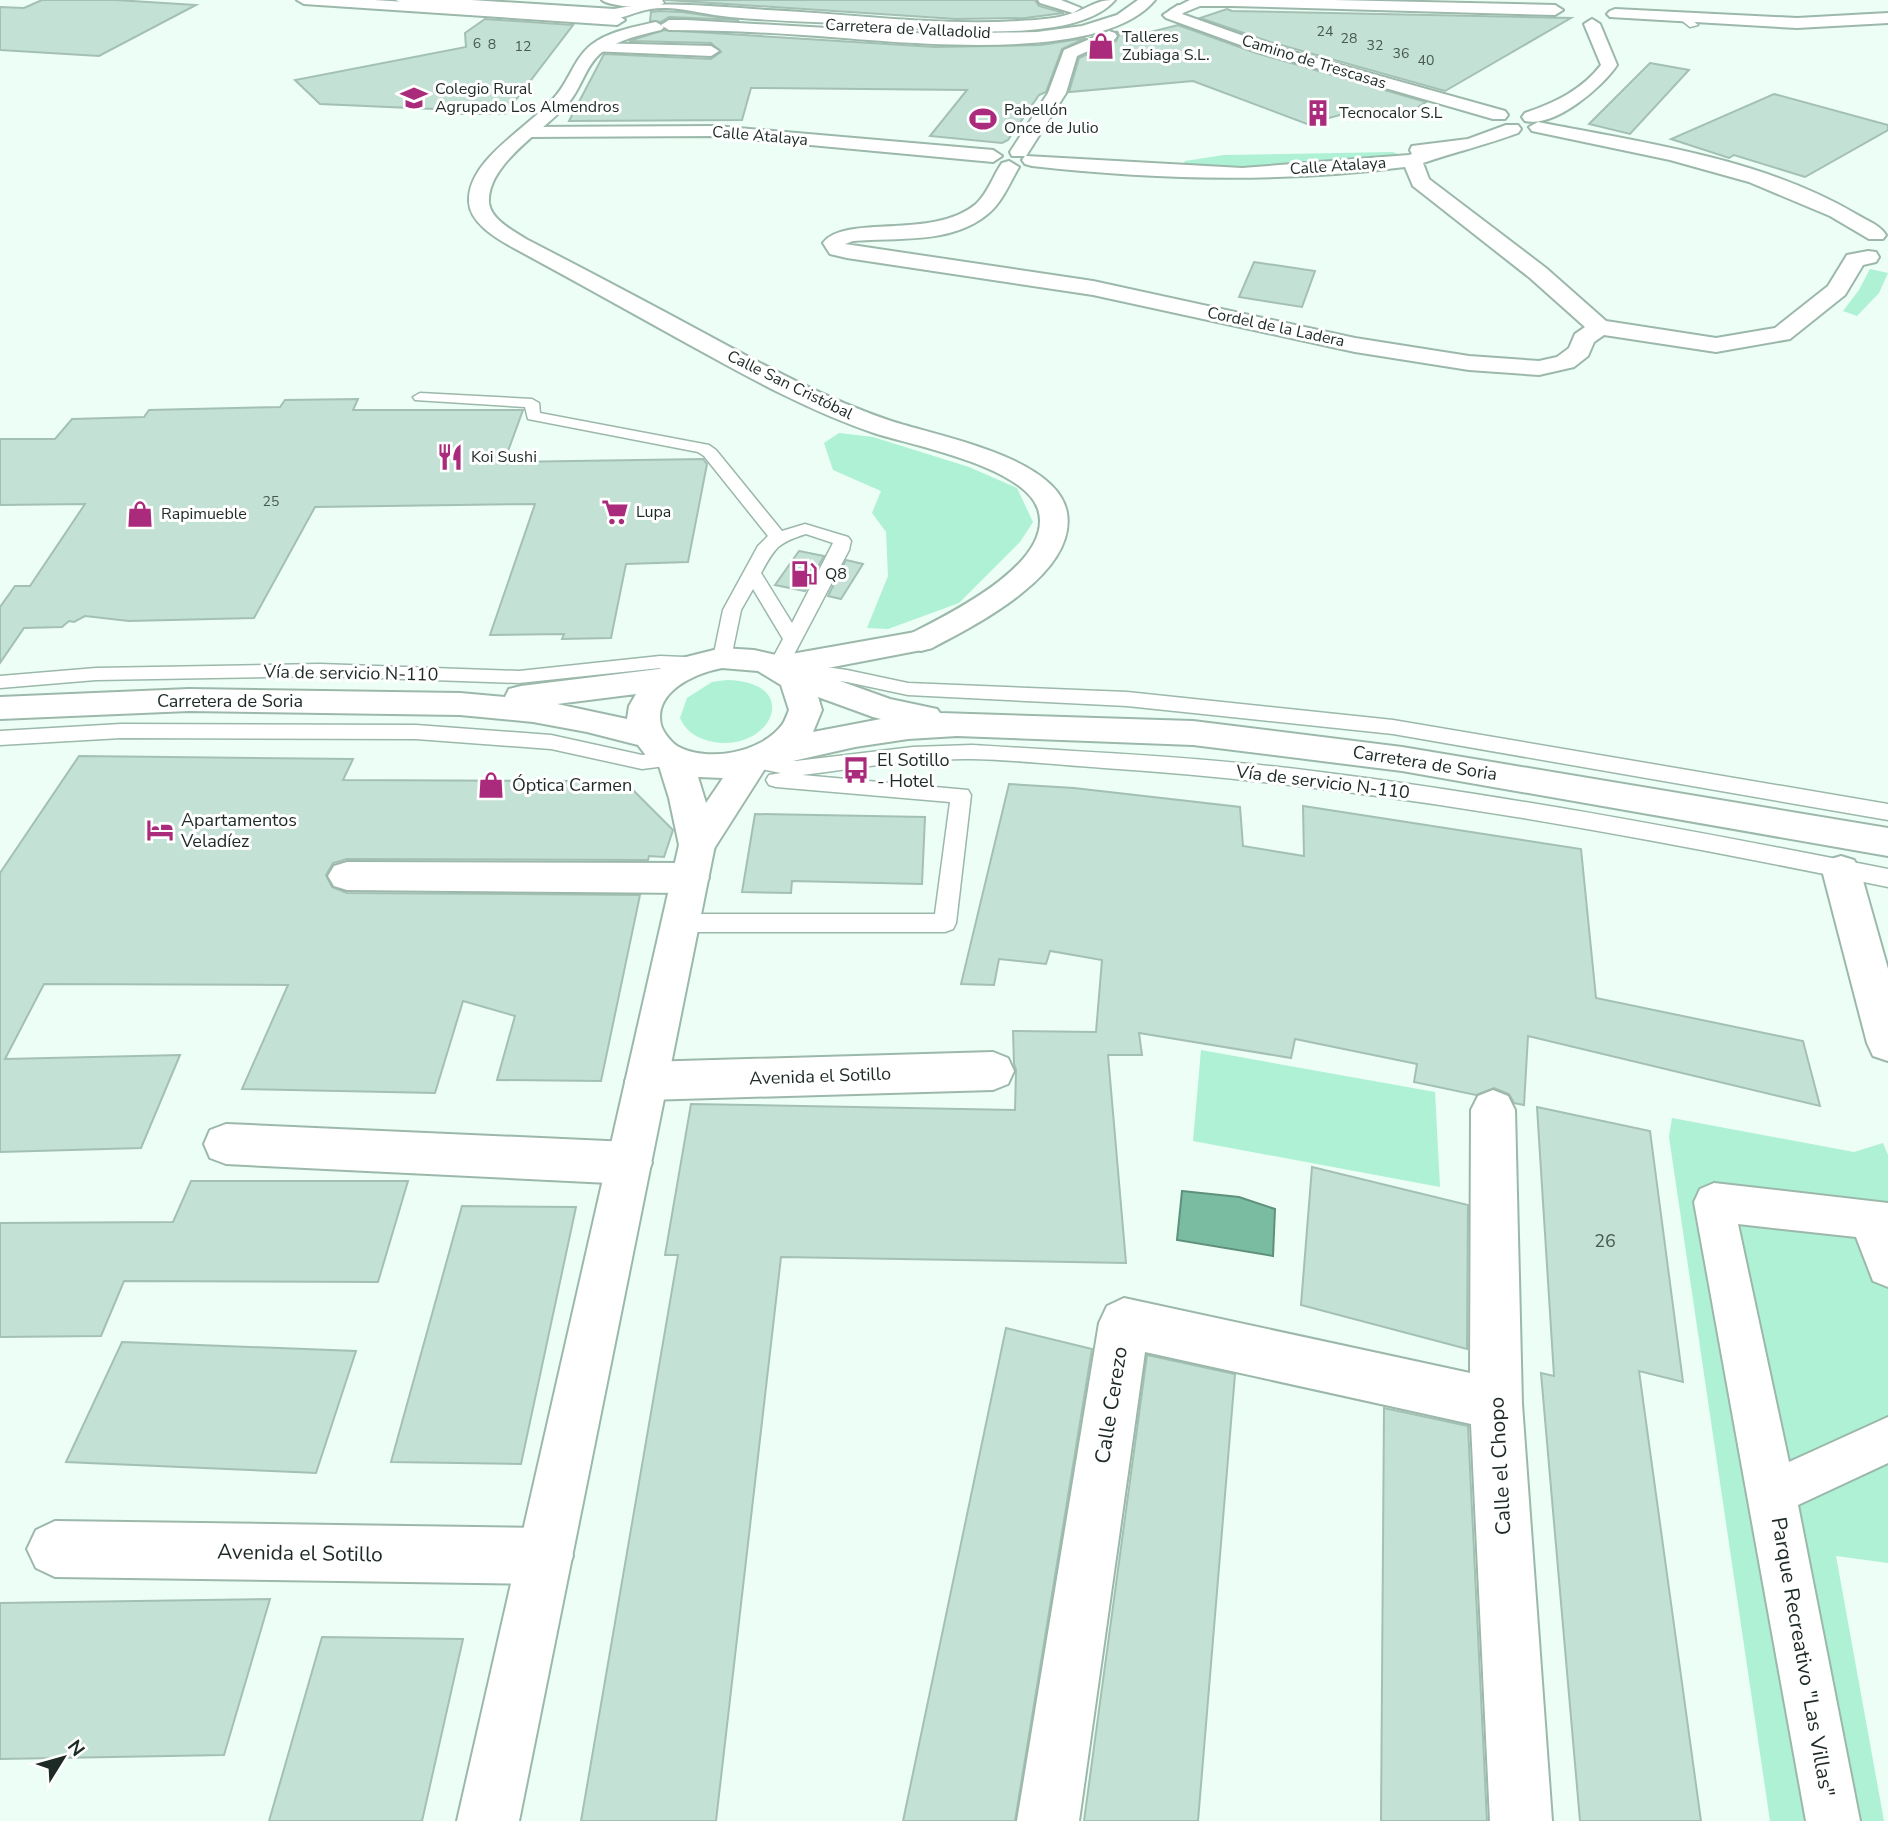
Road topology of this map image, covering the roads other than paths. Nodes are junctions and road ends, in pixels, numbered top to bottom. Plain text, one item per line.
1 (304, 0) edge
2 (403, 0) edge
3 (515, 0) edge
4 (1050, 0) edge
5 (1090, 0) edge
6 (1108, 0) edge
7 (1140, 2) edge
8 (1073, 8) junction
9 (671, 11) edge
10 (1178, 11) junction
11 (1579, 15) junction
12 (1888, 18) edge
13 (611, 23) edge
14 (874, 35) junction
15 (734, 52) dead end
16 (869, 55) dead end
17 (1506, 122) junction
18 (1534, 122) junction
19 (527, 132) junction
20 (1445, 149) junction
21 (1302, 151) dead end
22 (1220, 153) dead end
23 (1013, 159) junction
24 (1412, 160) junction
25 (1103, 168) junction
26 (943, 227) junction
27 (1880, 247) edge
28 (937, 264) junction
29 (1599, 327) junction
30 (420, 397) dead end
31 (778, 537) junction
32 (752, 572) junction
33 (921, 641) junction
34 (712, 660) junction
35 (787, 661) junction
36 (665, 680) junction
37 (0, 682) edge
38 (827, 692) junction
39 (460, 704) junction
40 (0, 708) edge
41 (957, 724) junction
42 (0, 738) edge
43 (661, 748) junction
44 (760, 758) junction
45 (1888, 812) edge
46 (1888, 842) edge
47 (1840, 870) junction
48 (347, 876) dead end
49 (1888, 878) edge
50 (689, 882) junction
51 (1888, 1043) edge
52 (993, 1071) dead end
53 (646, 1081) junction
54 (1493, 1110) dead end
55 (226, 1144) dead end
56 (629, 1163) junction
57 (1879, 1221) edge
58 (1888, 1267) edge
59 (1496, 1404) junction
60 (1888, 1440) edge
61 (1773, 1493) junction
62 (55, 1549) dead end
63 (545, 1556) junction
64 (488, 1821) edge
65 (1048, 1821) edge
66 (1521, 1821) edge
67 (1833, 1821) edge

1 - 13 main road
2 - 13 main road
3 - 9 main road, Carretera de Valladolid
4 - 8 main road
5 - 8 main road, Carretera de Valladolid
6 - 9 main road, Carretera de Valladolid
7 - 9 main road, Carretera de Valladolid
7 - 10 main road, Camino de Trescasas
7 - 14 main road, Carretera de Valladolid
8 - 9 main road, Carretera de Valladolid
9 - 13 main road
9 - 13 main road
9 - 14 main road, Carretera de Valladolid
10 - 11 main road
10 - 17 main road, Camino de Trescasas
10 - 23 main road, Cordel de la Ladera
11 - 12 main road
11 - 18 main road
13 - 15 main road
13 - 19 main road
14 - 16 main road, Carretera de Valladolid
17 - 18 main road
17 - 20 main road, Calle Atalaya
18 - 27 main road
19 - 23 main road, Calle Atalaya
19 - 33 main road, Calle San Cristóbal
20 - 21 main road, Calle Atalaya
20 - 24 main road, Calle Atalaya
22 - 25 main road, Calle Atalaya
23 - 25 main road, Calle Atalaya
23 - 26 main road, Cordel de la Ladera
24 - 25 main road, Calle Atalaya
24 - 29 main road
26 - 28 main road
26 - 28 main road, Cordel de la Ladera
27 - 29 main road
28 - 29 main road, Cordel de la Ladera
30 - 31 lane
31 - 32 lane
31 - 35 lane
32 - 34 lane
32 - 35 lane
33 - 35 main road, Calle San Cristóbal
33 - 38 main road, Calle San Cristóbal
34 - 35 main road
34 - 36 main road
34 - 37 lane, Vía de servicio N-110
35 - 38 lane
35 - 38 main road
36 - 39 main road, Carretera de Soria
36 - 43 main road
38 - 41 main road, Carretera de Soria
38 - 44 main road
38 - 45 lane
39 - 40 main road, Carretera de Soria
39 - 43 main road, Carretera de Soria
41 - 44 main road, Carretera de Soria
41 - 46 main road, Carretera de Soria
42 - 43 lane
43 - 44 main road, Carretera de Soria
43 - 50 main road
44 - 47 lane, Vía de servicio N-110
44 - 50 main road
44 - 50 lane
47 - 49 lane, Vía de servicio N-110
47 - 51 main road
48 - 50 main road
50 - 53 main road
52 - 53 main road, Avenida el Sotillo
53 - 56 main road
54 - 59 main road, Calle el Chopo
55 - 56 main road
56 - 63 main road
57 - 58 street, Parque Recreativo "Las Villas"
57 - 61 street, Parque Recreativo "Las Villas"
59 - 65 main road, Calle Cerezo
59 - 66 main road, Calle el Chopo
60 - 61 street, Parque Recreativo "Las Villas"
61 - 67 street, Parque Recreativo "Las Villas"
62 - 63 main road, Avenida el Sotillo
63 - 64 main road

